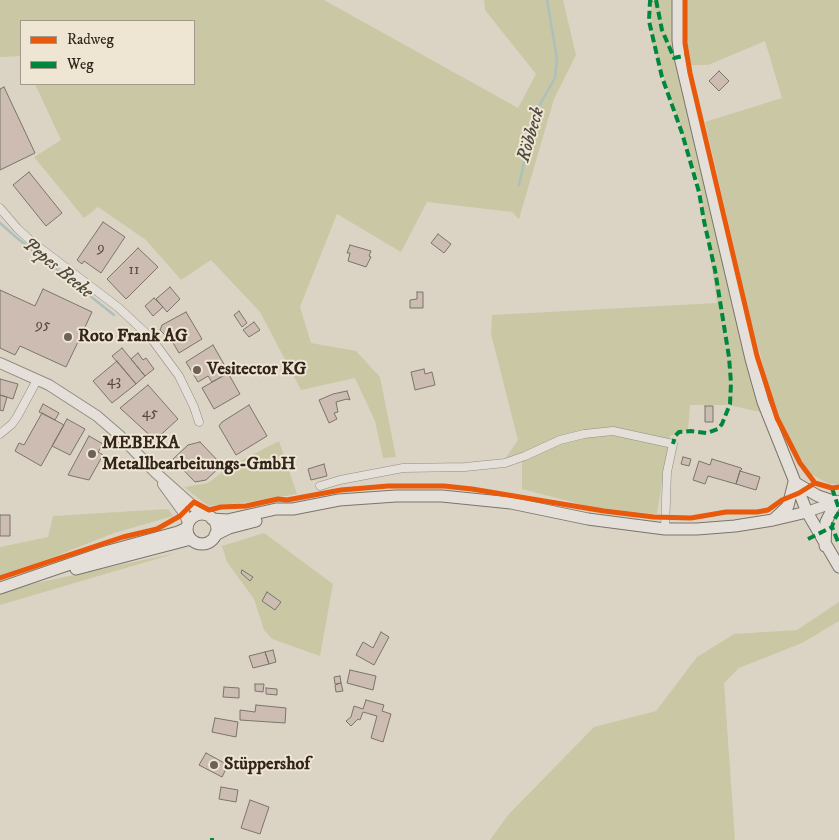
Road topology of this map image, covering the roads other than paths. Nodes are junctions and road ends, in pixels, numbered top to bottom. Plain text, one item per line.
1 (678, 0) edge
2 (0, 208) edge
3 (0, 363) edge
4 (37, 380) junction
5 (199, 422) dead end
6 (0, 434) edge
7 (156, 472) junction
8 (794, 482) junction
9 (320, 486) dead end
10 (838, 501) edge
11 (293, 509) junction
12 (807, 512) junction
13 (207, 516) junction
14 (773, 520) junction
15 (665, 529) junction
16 (188, 530) junction
17 (216, 535) junction
18 (825, 546) junction
19 (839, 567) edge
20 (0, 588) edge

1 - 8 main road
2 - 5 street
3 - 4 street
4 - 6 street
4 - 7 street
7 - 13 street
7 - 16 street
8 - 10 main road
8 - 12 main road
8 - 14 main road
9 - 15 street
10 - 12 street
10 - 18 main road
11 - 13 main road
11 - 15 main road
11 - 17 main road
12 - 14 main road
12 - 18 main road
13 - 16 main road
13 - 17 main road
14 - 15 main road
16 - 17 main road
16 - 20 main road
18 - 19 main road

